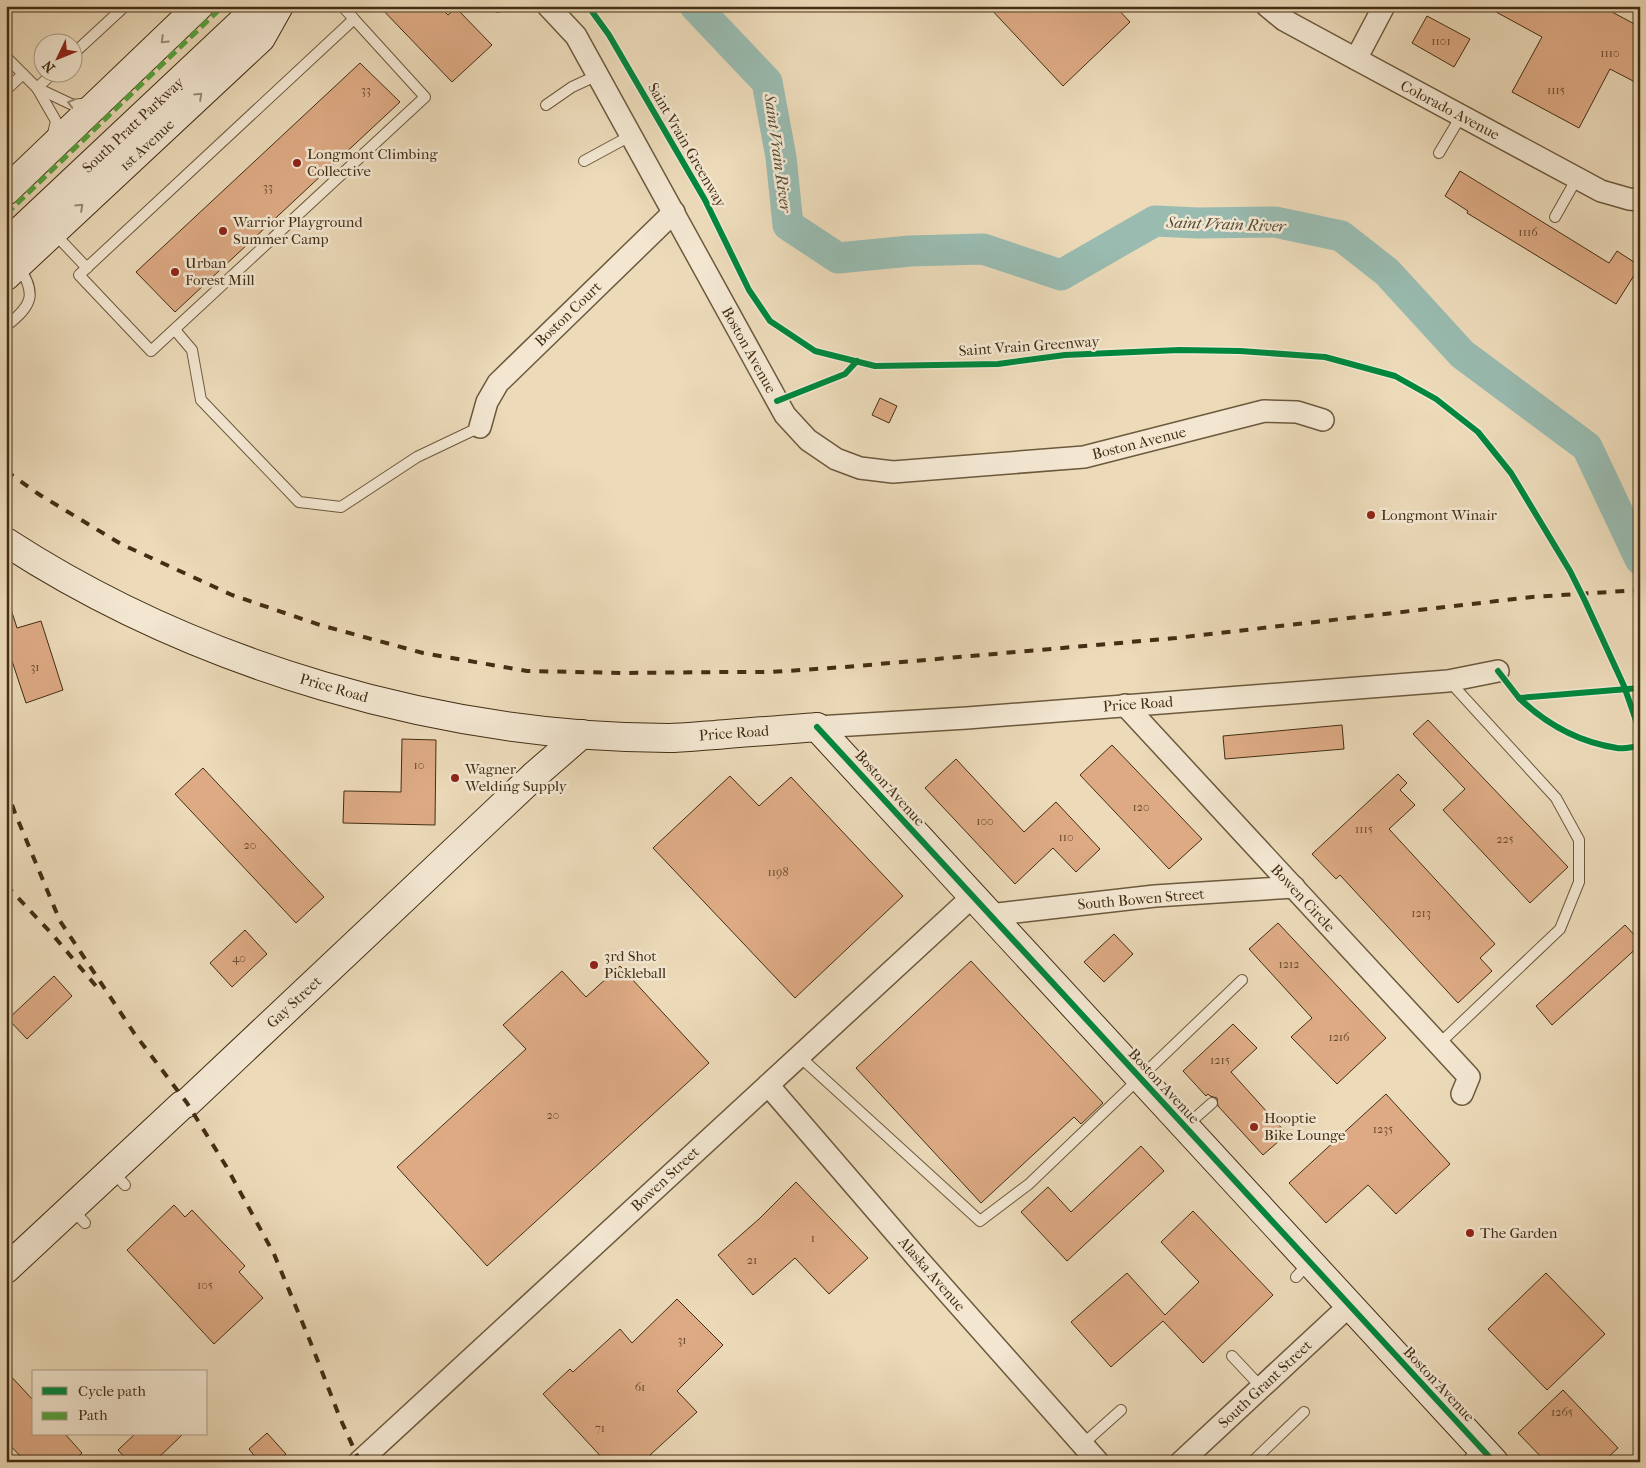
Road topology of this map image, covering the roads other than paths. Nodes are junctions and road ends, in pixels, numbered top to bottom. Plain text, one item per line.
1 (125, 6) edge
2 (199, 6) edge
3 (259, 6) edge
4 (279, 6) edge
5 (342, 6) edge
6 (548, 6) edge
7 (1267, 6) edge
8 (1384, 6) edge
9 (354, 19) junction
10 (82, 47) edge
11 (6, 57) edge
12 (1356, 59) junction
13 (22, 74) junction
14 (598, 75) junction
15 (43, 82) edge
16 (37, 88) junction
17 (6, 90) edge
18 (105, 97) junction
19 (546, 105) dead end
20 (1461, 116) junction
21 (632, 135) junction
22 (49, 151) junction
23 (1439, 153) dead end
24 (584, 162) dead end
25 (1577, 178) junction
26 (6, 191) edge
27 (1640, 200) edge
28 (674, 212) junction
29 (1555, 217) dead end
30 (53, 232) junction
31 (10, 262) edge
32 (86, 268) junction
33 (6, 326) edge
34 (175, 330) junction
35 (1323, 420) dead end
36 (480, 427) joint
37 (6, 542) edge
38 (1498, 671) dead end
39 (1448, 681) junction
40 (1125, 705) junction
41 (817, 727) junction
42 (582, 734) junction
43 (1294, 887) junction
44 (980, 906) junction
45 (1242, 980) dead end
46 (1439, 1044) junction
47 (799, 1056) junction
48 (1139, 1077) junction
49 (768, 1084) junction
50 (1462, 1094) dead end
51 (1212, 1103) dead end
52 (1185, 1127) junction
53 (6, 1269) edge
54 (1350, 1305) junction
55 (1232, 1356) dead end
56 (1261, 1387) junction
57 (1122, 1410) dead end
58 (1304, 1412) dead end
59 (1082, 1444) junction
60 (1480, 1457) edge
61 (359, 1462) edge
62 (1098, 1462) edge
63 (1181, 1462) edge
64 (1252, 1462) edge

1 - 10 lane
2 -> 18 street
3 - 31 street, South Pratt Parkway
30 -> 4 street, 1st Avenue
5 - 9 lane
6 - 14 street, Boston Avenue
7 - 12 street, Colorado Avenue
8 - 12 street
9 - 32 lane
9 - 34 lane
11 - 13 lane
12 - 20 street, Colorado Avenue
13 - 16 lane
13 - 17 lane
14 - 19 lane
14 - 21 street, Boston Avenue
15 - 16 lane
18 -> 16 lane
16 - 22 lane
18 - 22 street
20 - 23 lane
20 - 25 street, Colorado Avenue
21 - 24 lane
21 - 28 street, Boston Avenue
22 - 26 street
25 - 27 street, Colorado Avenue
25 - 29 lane
28 - 35 street, Boston Avenue
28 - 36 street, Boston Court
30 - 31 street, 1st Avenue
30 - 32 lane
31 - 33 lane
32 - 34 lane
34 - 36 lane
37 - 42 street, Price Road
38 - 39 street, Price Road
39 - 40 street, Price Road
39 - 46 lane
40 - 41 street, Price Road
40 - 43 street, Bowen Circle
41 - 42 street, Price Road
41 - 44 street, Boston Avenue
42 - 53 street, Gay Street
43 - 44 street, South Bowen Street
43 - 46 street, Bowen Circle
44 - 47 street, Bowen Street
44 - 48 street, Boston Avenue
45 - 48 lane
46 - 50 street, Bowen Circle
47 - 48 lane
47 - 49 street, Bowen Street
48 - 52 street, Boston Avenue
49 - 59 street, Alaska Avenue
49 - 61 street, Bowen Street
51 - 52 lane
52 - 54 street, Boston Avenue
54 - 56 street, South Grant Street
54 - 60 street, Boston Avenue
55 - 56 lane
56 - 63 street, South Grant Street
57 - 59 lane
58 - 64 lane
59 - 62 street, Alaska Avenue

